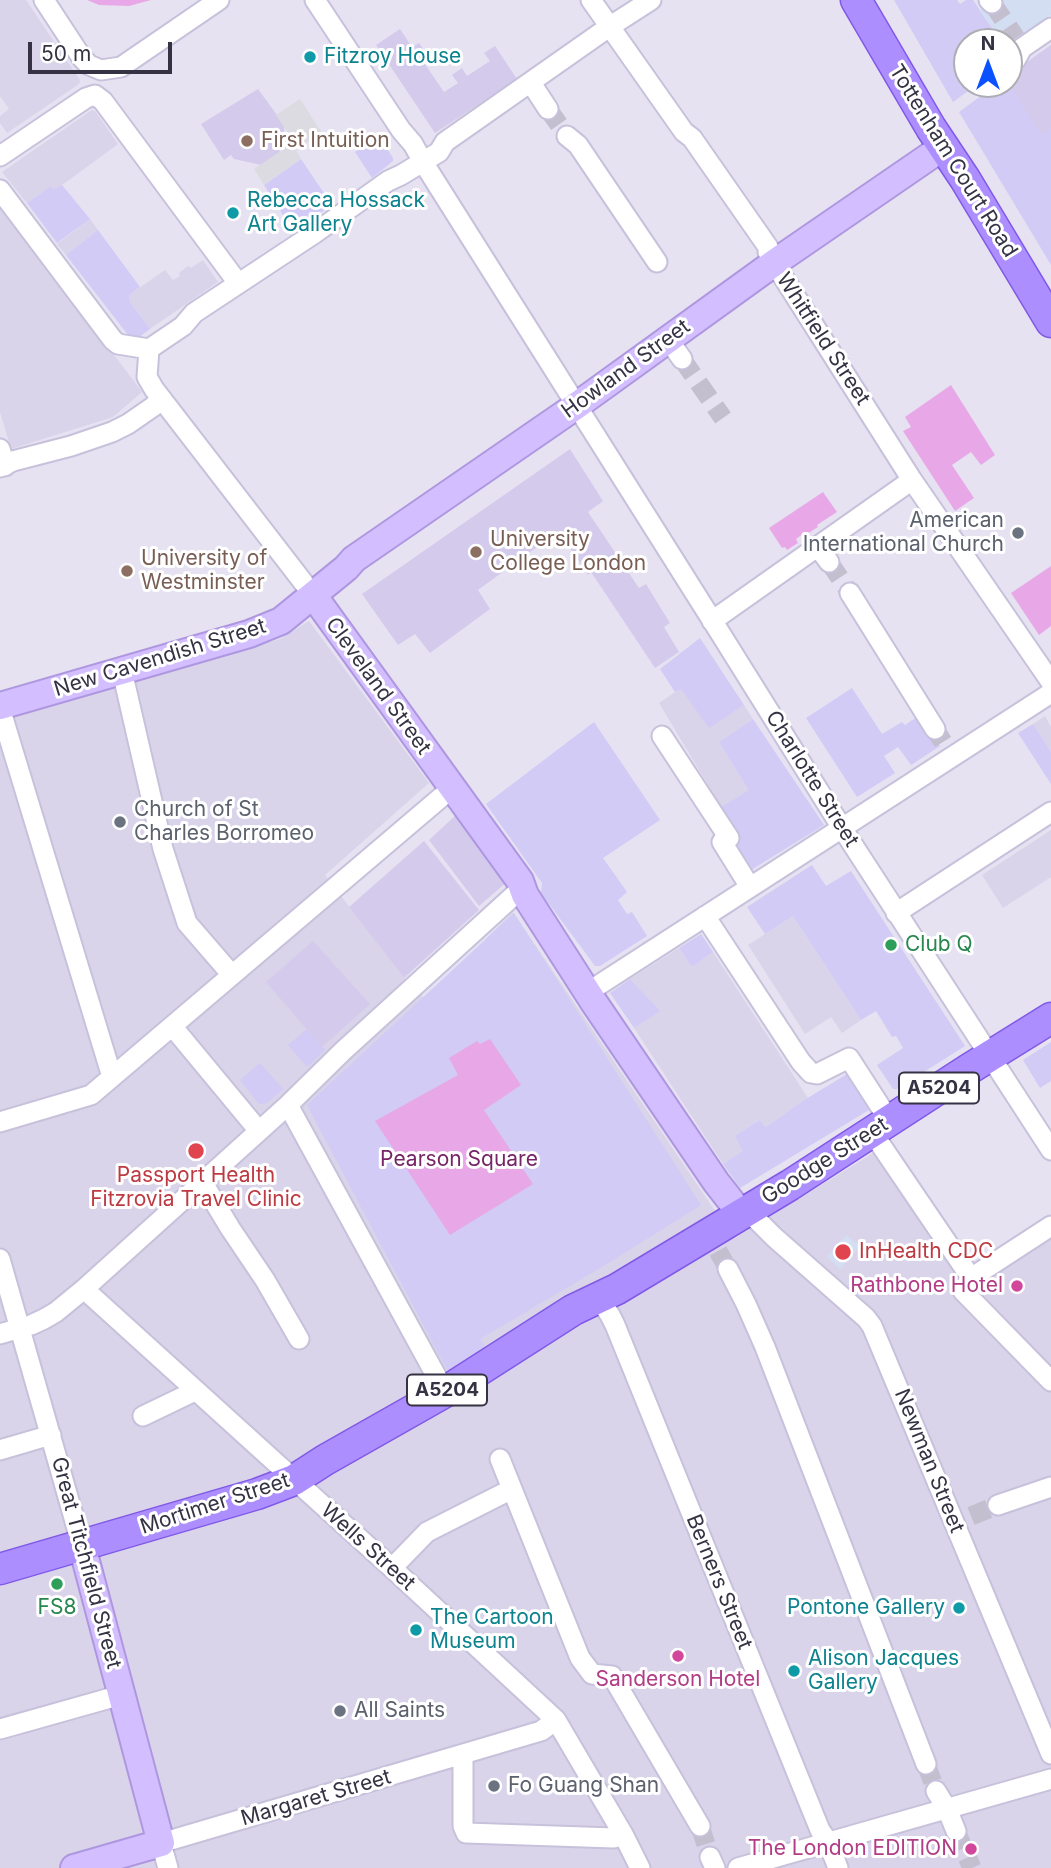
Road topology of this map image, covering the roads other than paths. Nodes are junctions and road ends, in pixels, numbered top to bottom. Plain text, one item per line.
1 (44, 0) edge
2 (219, 0) edge
3 (315, 0) edge
4 (591, 0) edge
5 (651, 0) edge
6 (856, 0) edge
7 (609, 27) junction
8 (1051, 28) edge
9 (1023, 41) edge
10 (531, 83) junction
11 (548, 109) tunnel mouth
12 (566, 136) tunnel mouth
13 (943, 147) junction
14 (0, 156) edge
15 (423, 162) junction
16 (0, 190) edge
17 (657, 262) dead end
18 (774, 263) junction
19 (237, 283) junction
20 (1051, 322) edge
21 (149, 349) junction
22 (160, 399) junction
23 (576, 406) junction
24 (2, 461) edge
25 (912, 480) junction
26 (850, 593) tunnel mouth
27 (313, 595) junction
28 (712, 621) junction
29 (122, 671) junction
30 (1051, 682) edge
31 (1051, 693) edge
32 (0, 707) edge
33 (662, 736) dead end
34 (944, 743) junction
35 (452, 788) junction
36 (1051, 812) edge
37 (842, 828) junction
38 (750, 887) junction
39 (522, 888) junction
40 (897, 913) junction
41 (705, 916) junction
42 (232, 975) junction
43 (587, 992) junction
44 (1051, 1018) edge
45 (172, 1026) junction
46 (990, 1056) junction
47 (112, 1077) junction
48 (288, 1105) junction
49 (0, 1122) edge
50 (880, 1126) junction
51 (259, 1130) junction
52 (1049, 1144) edge
53 (203, 1183) junction
54 (744, 1212) junction
55 (1051, 1226) edge
56 (0, 1259) edge
57 (728, 1269) tunnel mouth
58 (965, 1269) dead end
59 (84, 1289) junction
60 (598, 1297) junction
61 (20, 1329) junction
62 (0, 1334) edge
63 (299, 1339) dead end
64 (1051, 1381) edge
65 (195, 1391) junction
66 (445, 1392) junction
67 (144, 1416) dead end
68 (51, 1435) junction
69 (0, 1450) edge
70 (500, 1458) dead end
71 (294, 1480) junction
72 (1051, 1488) edge
73 (512, 1489) junction
74 (998, 1505) tunnel mouth
75 (82, 1546) junction
76 (392, 1568) junction
77 (0, 1570) edge
78 (121, 1695) junction
79 (556, 1720) junction
80 (0, 1729) edge
81 (1051, 1754) edge
82 (463, 1755) junction
83 (926, 1764) tunnel mouth
84 (1051, 1779) edge
85 (936, 1791) tunnel mouth
86 (947, 1809) junction
87 (700, 1826) tunnel mouth
88 (956, 1831) tunnel mouth
89 (623, 1834) junction
90 (828, 1842) junction
91 (164, 1855) edge
92 (74, 1868) edge
93 (639, 1868) edge
94 (738, 1868) edge
95 (838, 1868) edge

1 - 2 street
3 - 15 street, Charlotte Street
4 - 7 street, Whitfield Street
5 - 7 street
6 - 13 main road, Tottenham Court Road
7 - 10 street
7 - 18 street, Whitfield Street
8 - 9 street
10 - 11 street
10 - 15 street
12 - 17 street
13 - 18 street, Howland Street
13 - 20 main road, Tottenham Court Road
14 - 19 street
15 - 19 street
15 - 23 street, Charlotte Street
16 - 21 street
18 - 23 street, Howland Street
18 - 25 street, Whitfield Street
19 - 21 street
21 - 22 street, Cleveland Street
22 - 24 street
22 - 27 street, Cleveland Street
23 - 27 street, Howland Street
23 - 28 street, Charlotte Street
25 - 28 street
25 - 30 street, Whitfield Street
26 - 34 street
27 - 29 street, New Cavendish Street
27 - 35 street, Cleveland Street
28 - 37 street, Charlotte Street
29 - 32 street, New Cavendish Street
29 - 42 street
31 - 34 street
32 - 47 street
33 - 38 street
34 - 37 street
35 - 39 street, Cleveland Street
35 - 42 street
36 - 40 street
37 - 38 street
37 - 40 street, Charlotte Street
38 - 41 street
39 - 43 street, Cleveland Street
39 - 48 street
40 - 46 street, Charlotte Street
41 - 43 street
41 - 50 street
42 - 45 street
43 - 54 street, Cleveland Street
44 - 46 main road, Goodge Street / A5204
45 - 47 street
45 - 51 street
46 - 50 main road, Goodge Street / A5204
46 - 52 street, Charlotte Street
47 - 49 street
48 - 51 street
48 - 66 street
50 - 54 main road, Goodge Street / A5204
50 - 58 street
51 - 53 street
53 - 59 street
53 - 63 street
54 - 60 main road, Mortimer Street / A5204
54 - 81 street, Newman Street
55 - 64 street
56 - 61 street, Great Titchfield Street
57 - 83 street
59 - 61 street
59 - 65 street, Wells Street
60 - 66 main road, Mortimer Street / A5204
60 - 90 street, Berners Street
61 - 62 street
61 - 68 street, Great Titchfield Street
65 - 67 street
65 - 71 street, Wells Street
66 - 71 main road, Mortimer Street / A5204
68 - 69 street
68 - 75 street, Great Titchfield Street
70 - 73 street
71 - 75 main road, Mortimer Street / A5204
71 - 76 street, Wells Street
72 - 74 street
73 - 76 street
73 - 87 street
75 - 77 main road, Mortimer Street / A5204
75 - 78 street, Great Titchfield Street
76 - 79 street, Wells Street
78 - 80 street
78 - 91 street, Great Titchfield Street
79 - 82 street, Margaret Street
79 - 89 street, Wells Street
82 - 89 street
82 - 91 street, Margaret Street
84 - 86 street
85 - 86 street
86 - 88 street
86 - 90 street
89 - 93 street, Wells Street
90 - 94 street
90 - 95 street, Berners Street
91 - 92 street, Margaret Street

